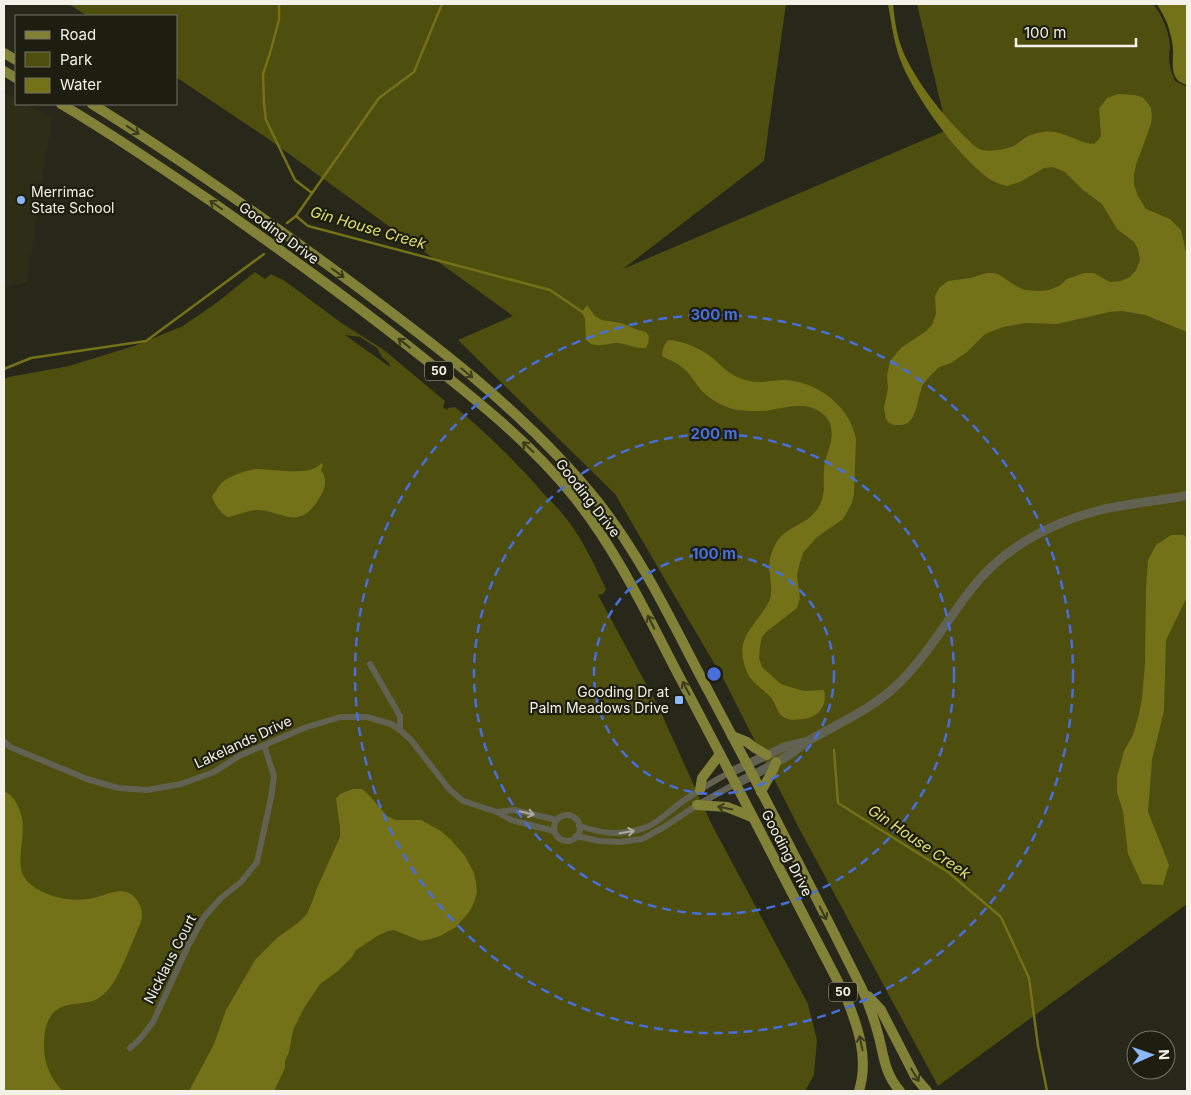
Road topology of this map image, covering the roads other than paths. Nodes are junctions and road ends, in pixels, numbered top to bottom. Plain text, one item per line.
1 (4, 53) edge
2 (15, 59) edge
3 (4, 71) edge
4 (15, 77) edge
5 (63, 105) edge
6 (94, 105) edge
7 (1187, 495) edge
8 (370, 664) dead end
9 (400, 730) junction
10 (732, 736) junction
11 (4, 741) edge
12 (808, 741) junction
13 (264, 745) junction
14 (720, 754) junction
15 (767, 755) junction
16 (776, 762) junction
17 (746, 765) junction
18 (729, 773) junction
19 (752, 775) junction
20 (735, 784) junction
21 (700, 790) junction
22 (761, 792) junction
23 (697, 805) junction
24 (497, 812) junction
25 (752, 816) junction
26 (556, 820) junction
27 (579, 826) junction
28 (554, 831) junction
29 (576, 836) junction
30 (862, 989) junction
31 (130, 1048) dead end
32 (859, 1091) edge
33 (900, 1091) edge
34 (927, 1091) edge

1 - 2 main road
3 - 4 main road
14 -> 5 main road, Gooding Drive / 50
6 -> 10 main road, Gooding Drive / 50
7 - 12 street
8 - 9 street
9 - 13 street, Lakelands Drive
9 - 24 street, Lakelands Drive
10 - 15 main road
10 - 17 main road, Gooding Drive / 50
11 - 13 street, Lakelands Drive
12 - 15 street
12 - 16 street
13 - 31 street, Nicklaus Court
14 - 18 main road, Gooding Drive / 50
14 - 21 main road
15 - 17 street
16 - 19 street
16 - 22 main road
17 - 18 street
17 - 19 main road, Gooding Drive / 50
18 - 20 main road, Gooding Drive / 50
18 - 21 street
19 - 20 street
19 - 22 main road, Gooding Drive / 50
20 - 23 street
20 - 25 main road, Gooding Drive / 50
27 -> 21 street
22 -> 30 main road, Gooding Drive / 50
25 -> 23 main road
23 - 29 street
24 -> 26 street
24 - 28 street
32 -> 25 main road, Gooding Drive / 50
26 - 27 street
26 - 28 street
27 - 29 street
28 - 29 street
30 - 33 main road, Gooding Drive / 50
30 -> 34 main road

